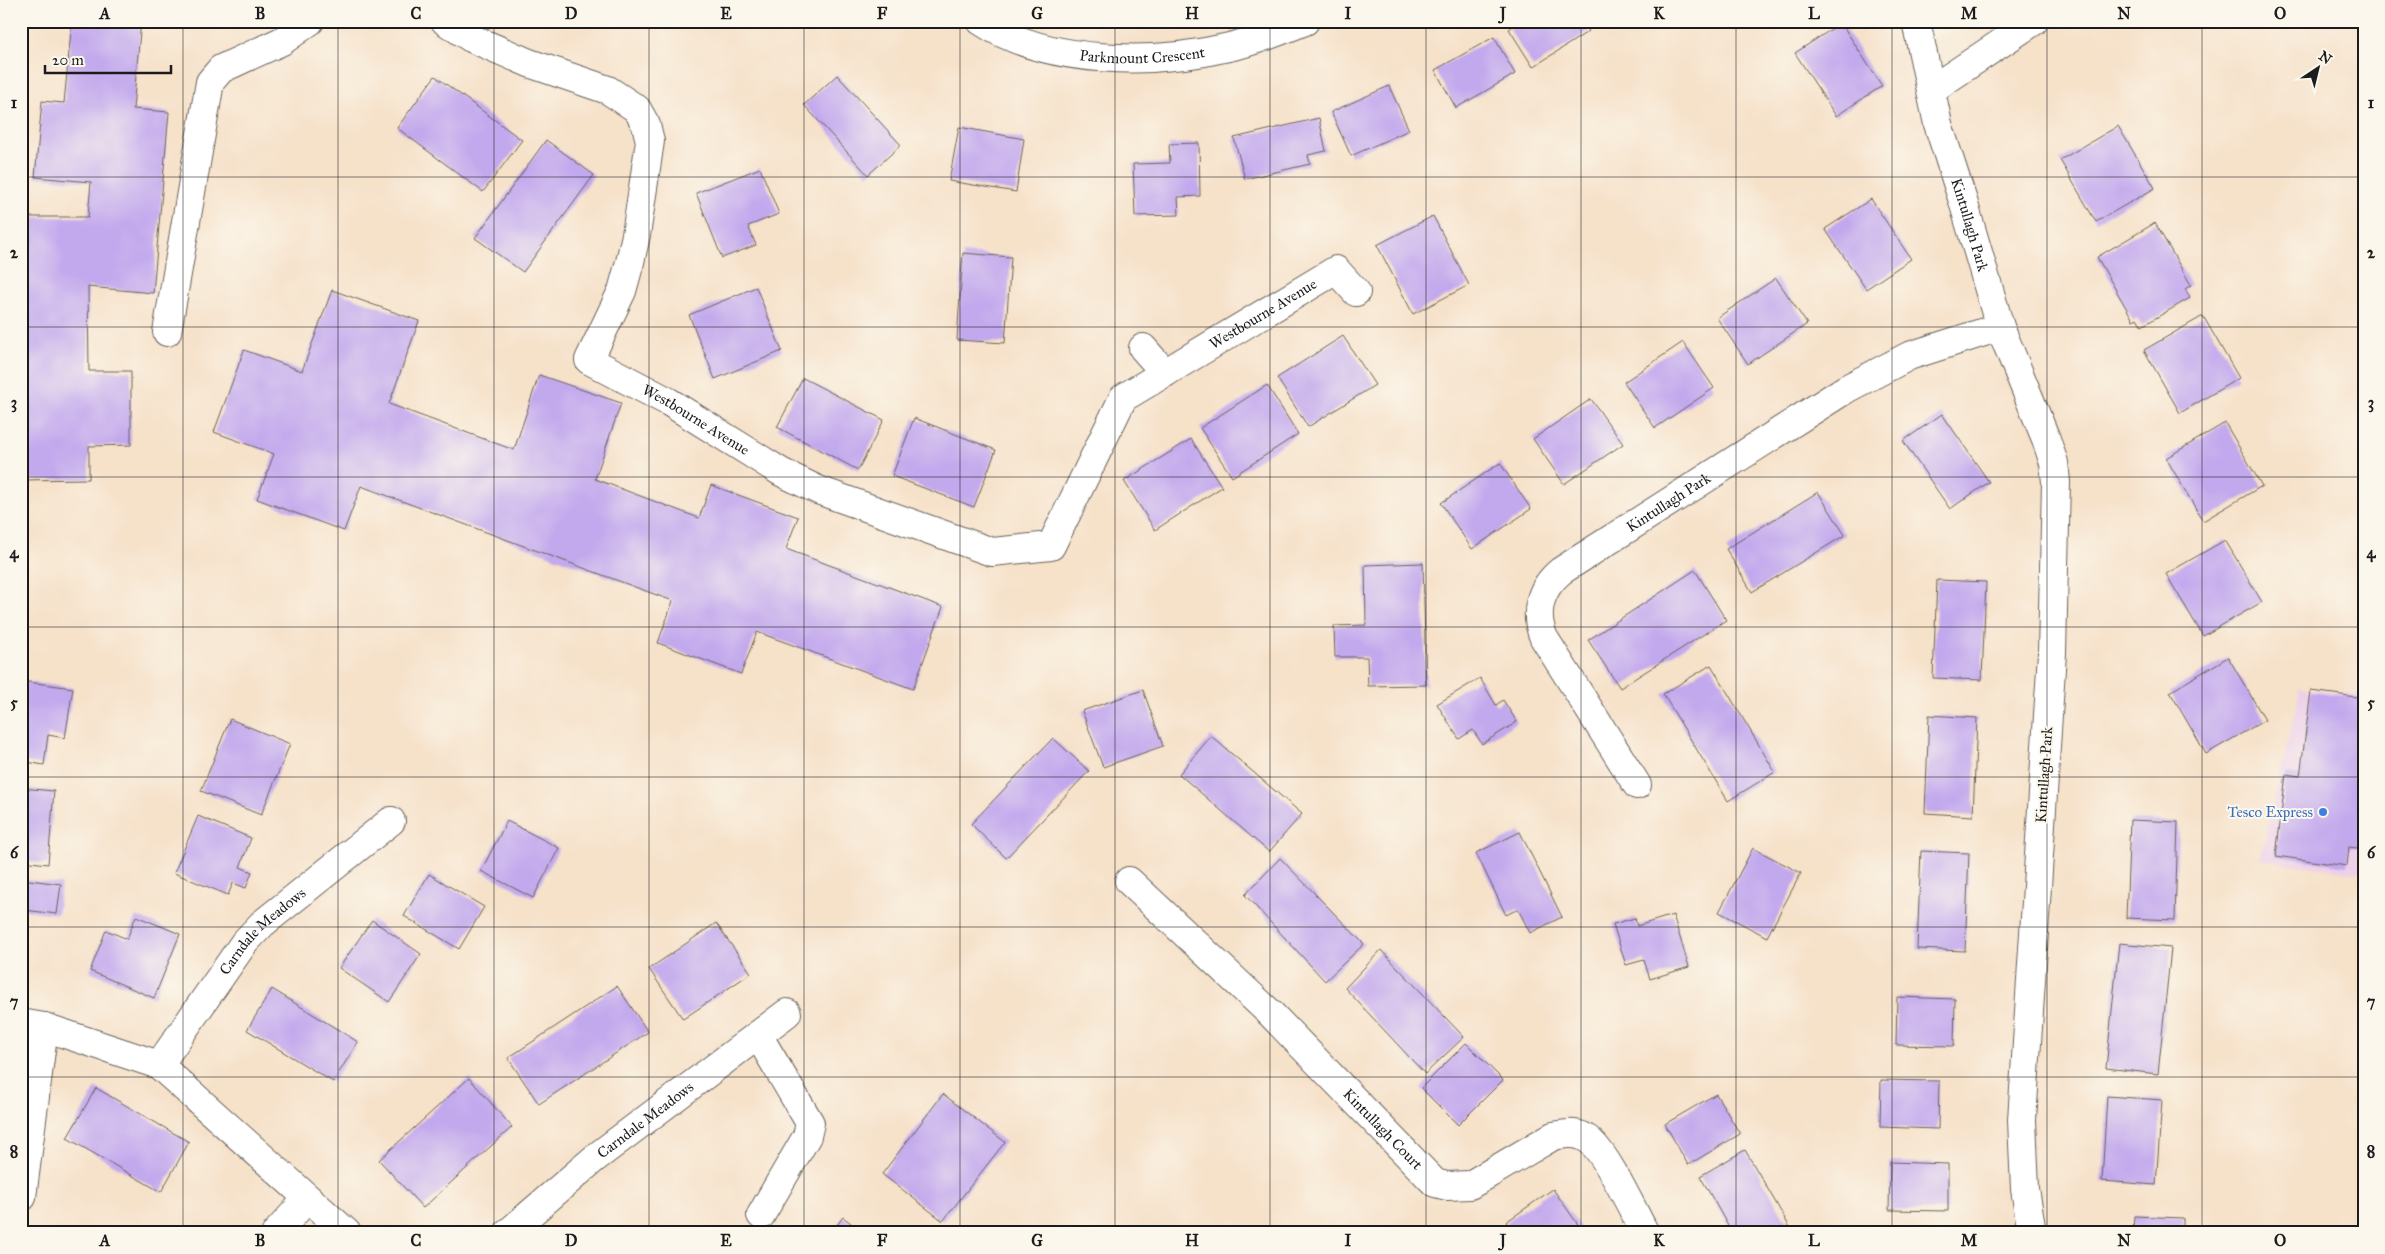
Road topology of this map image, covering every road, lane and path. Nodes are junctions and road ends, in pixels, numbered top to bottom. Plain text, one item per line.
1 (310, 21) edge
2 (445, 21) edge
3 (981, 21) edge
4 (1304, 21) edge
5 (1916, 21) edge
6 (2034, 21) edge
7 (1931, 90) junction
8 (1356, 292) dead end
9 (2000, 327) junction
10 (167, 332) dead end
11 (1143, 348) dead end
12 (1165, 373) junction
13 (1637, 784) dead end
14 (391, 821) dead end
15 (1129, 882) dead end
16 (787, 1013) dead end
17 (33, 1025) edge
18 (758, 1035) junction
19 (158, 1065) junction
20 (22, 1197) edge
21 (307, 1199) junction
22 (761, 1215) dead end
23 (276, 1233) edge
24 (347, 1233) edge
25 (508, 1233) edge
26 (1645, 1233) edge
27 (2032, 1233) edge

1 - 10 street
2 - 12 street, Westbourne Avenue
3 - 4 street, Parkmount Crescent
5 - 7 street, Kintullagh Park
6 - 7 street
7 - 9 street, Kintullagh Park
8 - 12 street, Westbourne Avenue
9 - 13 street, Kintullagh Park
9 - 27 street, Kintullagh Park
11 - 12 street
14 - 19 street, Carndale Meadows
15 - 26 street, Kintullagh Court
16 - 18 street, Carndale Meadows
17 - 19 street
17 - 20 street
18 - 22 street
18 - 25 street, Carndale Meadows
19 - 21 street
21 - 23 street
21 - 24 street

